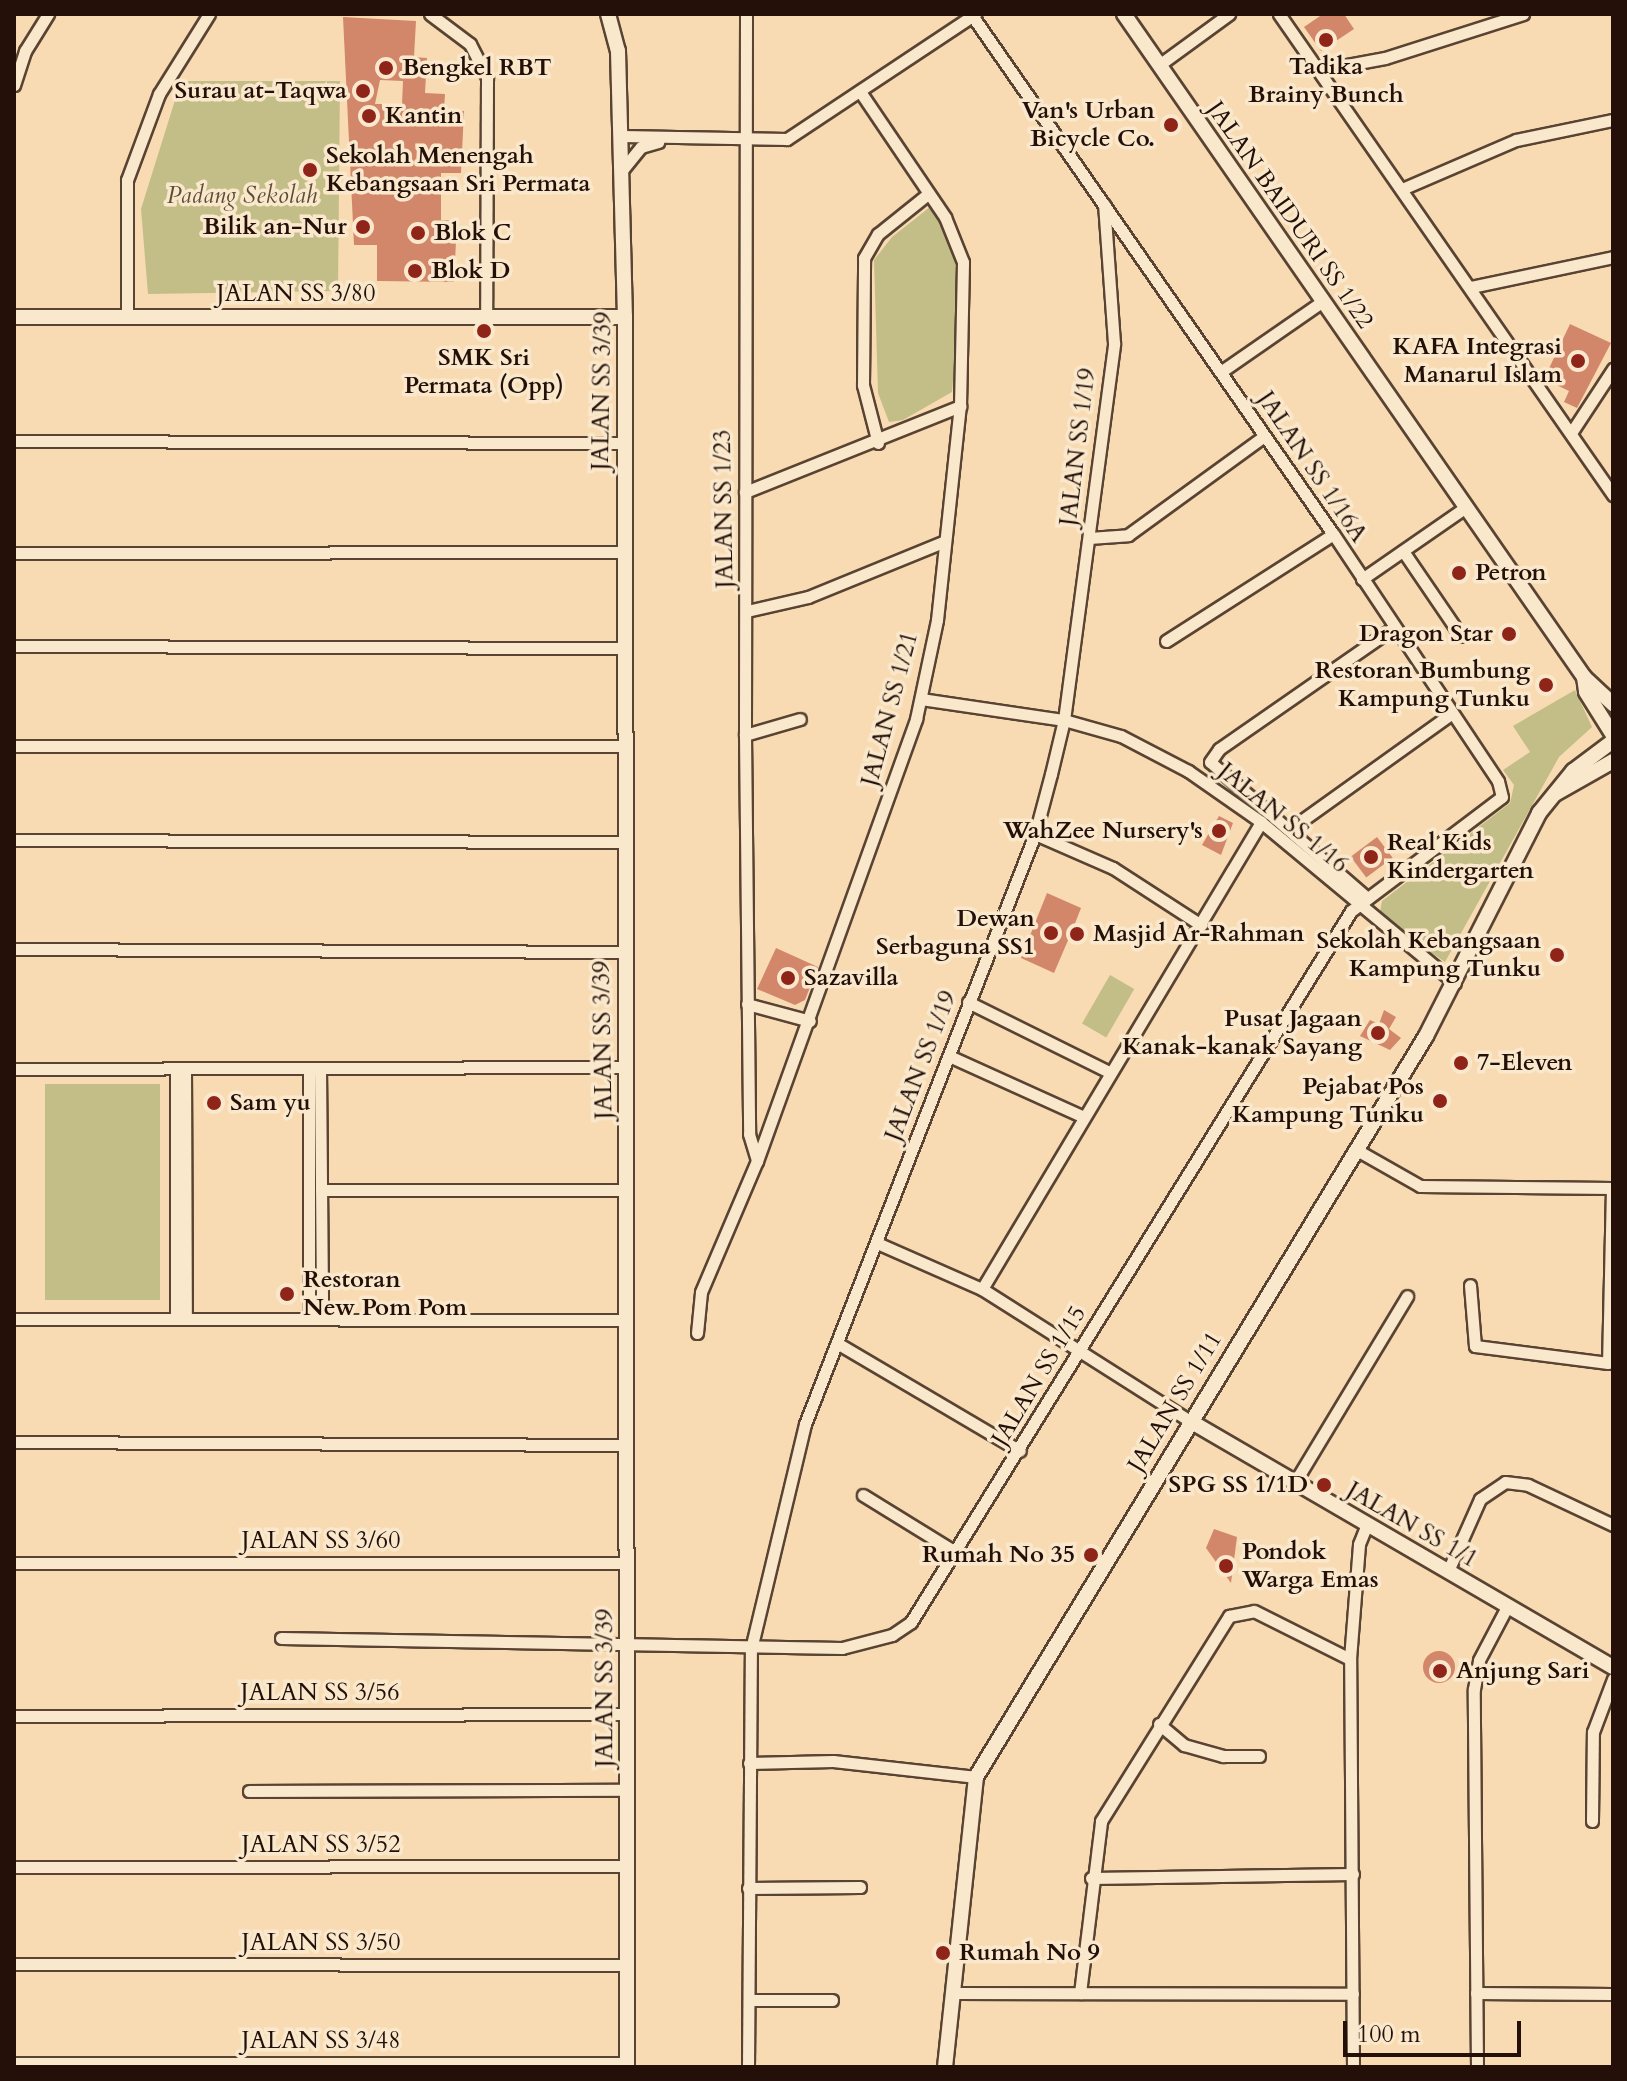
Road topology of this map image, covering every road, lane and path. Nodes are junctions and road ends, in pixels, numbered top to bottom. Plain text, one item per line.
1 (48, 14) edge
2 (209, 14) edge
3 (430, 14) edge
4 (608, 14) edge
5 (746, 14) edge
6 (1124, 14) edge
7 (1229, 14) edge
8 (1279, 14) edge
9 (1523, 14) edge
10 (973, 15) edge
11 (1159, 65) junction
12 (1320, 70) junction
13 (14, 85) edge
14 (861, 93) junction
15 (1613, 120) edge
16 (622, 136) junction
17 (679, 139) junction
18 (745, 140) junction
19 (623, 169) junction
20 (1402, 189) junction
21 (928, 194) junction
22 (1104, 203) junction
23 (1613, 257) edge
24 (1471, 287) junction
25 (1323, 301) junction
26 (127, 316) junction
27 (486, 316) junction
28 (14, 317) edge
29 (625, 317) junction
30 (1613, 369) edge
31 (1222, 371) junction
32 (960, 406) junction
33 (1571, 433) junction
34 (1263, 437) junction
35 (14, 441) edge
36 (622, 443) junction
37 (878, 443) junction
38 (745, 492) junction
39 (1613, 495) edge
40 (1466, 507) junction
41 (1333, 534) junction
42 (1089, 538) junction
43 (945, 541) junction
44 (1403, 551) junction
45 (625, 552) junction
46 (14, 553) edge
47 (1362, 579) junction
48 (747, 611) junction
49 (1393, 628) junction
50 (1461, 636) dead end
51 (1166, 641) dead end
52 (14, 646) edge
53 (625, 648) junction
54 (1584, 677) junction
55 (921, 699) junction
56 (1613, 704) edge
57 (1452, 713) junction
58 (1600, 715) junction
59 (800, 719) dead end
60 (1064, 720) junction
61 (745, 735) junction
62 (1613, 735) edge
63 (1613, 741) edge
64 (14, 746) edge
65 (626, 746) junction
66 (1613, 761) edge
67 (1585, 770) junction
68 (1613, 771) edge
69 (1261, 822) junction
70 (1290, 829) junction
71 (1035, 834) junction
72 (14, 840) edge
73 (625, 842) junction
74 (1361, 901) junction
75 (1201, 925) junction
76 (14, 949) edge
77 (624, 952) junction
78 (1455, 983) junction
79 (968, 1002) junction
80 (747, 1004) junction
81 (810, 1021) junction
82 (949, 1056) junction
83 (625, 1067) junction
84 (180, 1068) junction
85 (314, 1068) junction
86 (14, 1069) edge
87 (1107, 1071) junction
88 (1084, 1117) junction
89 (1355, 1149) junction
90 (757, 1161) junction
91 (321, 1190) junction
92 (626, 1190) junction
93 (877, 1243) junction
94 (1470, 1285) dead end
95 (982, 1289) junction
96 (1407, 1296) dead end
97 (14, 1319) edge
98 (181, 1319) junction
99 (309, 1319) junction
100 (322, 1319) junction
101 (627, 1320) junction
102 (697, 1333) dead end
103 (837, 1343) junction
104 (1079, 1350) junction
105 (1190, 1421) junction
106 (14, 1442) edge
107 (627, 1445) junction
108 (1020, 1451) junction
109 (1295, 1482) junction
110 (863, 1495) dead end
111 (1367, 1524) junction
112 (1613, 1525) edge
113 (957, 1553) junction
114 (14, 1563) edge
115 (627, 1563) junction
116 (1448, 1571) junction
117 (1508, 1605) junction
118 (281, 1638) dead end
119 (627, 1640) junction
120 (751, 1649) junction
121 (1350, 1659) junction
122 (1613, 1667) edge
123 (1613, 1679) edge
124 (627, 1714) junction
125 (14, 1716) edge
126 (1159, 1724) junction
127 (1259, 1756) dead end
128 (749, 1763) junction
129 (976, 1777) junction
130 (627, 1790) junction
131 (249, 1791) dead end
132 (1592, 1821) dead end
133 (627, 1866) junction
134 (14, 1867) edge
135 (1353, 1874) junction
136 (1091, 1878) junction
137 (860, 1887) dead end
138 (748, 1888) junction
139 (14, 1964) edge
140 (627, 1965) junction
141 (952, 1993) junction
142 (1080, 1993) junction
143 (1476, 1993) junction
144 (1353, 1994) junction
145 (1613, 1994) edge
146 (749, 2000) junction
147 (832, 2000) dead end
148 (14, 2063) edge
149 (627, 2065) edge
150 (748, 2067) edge
151 (945, 2067) edge
152 (1353, 2067) edge
153 (1477, 2067) edge

1 - 13 street
2 - 26 street
3 - 27 street
4 - 16 street, JALAN SS 3/39
5 - 18 street, JALAN SS 1/23
6 - 11 street, JALAN BAIDURI SS 1/22
7 - 11 street
8 - 12 street
9 - 12 street
10 - 14 street
10 - 22 street, JALAN SS 1/16A
11 - 25 street, JALAN BAIDURI SS 1/22
12 - 20 street
14 - 18 street
14 - 21 street, JALAN SS 1/21
15 - 20 street
16 - 17 street
16 - 19 street, JALAN SS 3/39
17 - 18 street
17 - 19 street
18 - 38 street, JALAN SS 1/23
19 - 29 street, JALAN SS 3/39
20 - 24 street
21 - 32 street, JALAN SS 1/21
21 - 37 street
22 - 31 street, JALAN SS 1/16A
22 - 42 street, JALAN SS 1/19
23 - 24 street
24 - 33 street
25 - 31 street
25 - 40 street, JALAN BAIDURI SS 1/22
26 - 27 street, JALAN SS 3/80
26 - 28 street, JALAN SS 3/80
27 - 29 street, JALAN SS 3/80
29 - 36 street, JALAN SS 3/39
30 - 33 street
31 - 34 street, JALAN SS 1/16A
32 - 37 street
32 - 43 street, JALAN SS 1/21
33 - 39 street
34 - 41 street, JALAN SS 1/16A
34 - 42 street
35 - 36 street
36 - 45 street, JALAN SS 3/39
37 - 38 street
38 - 48 street, JALAN SS 1/23
40 - 44 street
40 - 54 street, JALAN BAIDURI SS 1/22
41 - 47 street, JALAN SS 1/16A
41 - 51 street
42 - 60 street, JALAN SS 1/19
43 - 48 street
43 - 55 street, JALAN SS 1/21
44 - 47 street
44 - 50 street
45 - 46 street
45 - 53 street, JALAN SS 3/39
47 - 49 street, JALAN SS 1/16A
48 - 61 street, JALAN SS 1/23
49 - 57 street, JALAN SS 1/16A
49 - 70 street, JALAN SS 1/16
52 - 53 street
53 - 65 street, JALAN SS 3/39
54 - 56 street
54 - 58 street
55 - 60 street, JALAN SS 1/16
55 - 81 street, JALAN SS 1/21
57 - 70 street
57 - 74 street, JALAN SS 1/16A
58 - 62 street
58 - 67 street
59 - 61 street
60 - 69 street, JALAN SS 1/16
60 - 71 street, JALAN SS 1/19
61 - 80 street, JALAN SS 1/23
63 - 67 street, JALAN SS 1/11
64 - 65 street
65 - 73 street, JALAN SS 3/39
66 - 67 street, JALAN SS 1/11
67 - 68 street
67 - 78 street, JALAN SS 1/11
69 - 74 street, JALAN SS 1/16
69 - 75 street
70 - 74 street, JALAN SS 1/16
71 - 75 street
71 - 79 street, JALAN SS 1/19
72 - 73 street
73 - 77 street, JALAN SS 3/39
74 - 78 street, JALAN SS 1/16
74 - 104 street, JALAN SS 1/15
75 - 87 street
76 - 77 street
77 - 83 street, JALAN SS 3/39
78 - 89 street, JALAN SS 1/11
79 - 82 street, JALAN SS 1/19
79 - 87 street
80 - 81 street
80 - 90 street, JALAN SS 1/23
81 - 90 street, JALAN SS 1/21
82 - 88 street
82 - 93 street, JALAN SS 1/19
83 - 85 street
83 - 92 street, JALAN SS 3/39
84 - 85 street
84 - 86 street
84 - 98 street
85 - 91 street
85 - 99 street
87 - 88 street
88 - 95 street
89 - 94 street
89 - 105 street, JALAN SS 1/11
90 - 102 street, JALAN SS 1/21
91 - 92 street
91 - 100 street
92 - 101 street, JALAN SS 3/39
93 - 95 street
93 - 103 street, JALAN SS 1/19
95 - 104 street
96 - 109 street
97 - 98 street
98 - 99 street
99 - 100 street
100 - 101 street
101 - 107 street, JALAN SS 3/39
103 - 108 street
103 - 120 street, JALAN SS 1/19
104 - 105 street
104 - 108 street, JALAN SS 1/15
105 - 109 street, JALAN SS 1/1
105 - 129 street, JALAN SS 1/11
106 - 107 street
107 - 115 street, JALAN SS 3/39
108 - 113 street, JALAN SS 1/15
109 - 111 street, JALAN SS 1/1
110 - 113 street
111 - 116 street, JALAN SS 1/1
111 - 121 street
112 - 116 street
113 - 120 street, JALAN SS 1/15
114 - 115 street, JALAN SS 3/60
115 - 119 street, JALAN SS 3/39
116 - 117 street, JALAN SS 1/1
117 - 122 street, JALAN SS 1/1
117 - 143 street
118 - 119 street, JALAN SS 1/15
119 - 120 street, JALAN SS 1/15
119 - 124 street, JALAN SS 3/39
120 - 128 street, JALAN SS 1/19
121 - 126 street
121 - 135 street
123 - 132 street
124 - 125 street, JALAN SS 3/56
124 - 130 street, JALAN SS 3/39
126 - 127 street
126 - 136 street
128 - 129 street
128 - 138 street, JALAN SS 1/19
129 - 141 street, JALAN SS 1/11
130 - 131 street
130 - 133 street, JALAN SS 3/39
133 - 134 street, JALAN SS 3/52
133 - 140 street, JALAN SS 3/39
135 - 136 street
135 - 144 street
136 - 142 street
137 - 138 street
138 - 146 street, JALAN SS 1/19
139 - 140 street, JALAN SS 3/50
140 - 149 street, JALAN SS 3/39
141 - 142 street
141 - 151 street, JALAN SS 1/11
142 - 144 street
143 - 145 street
143 - 153 street
144 - 152 street
146 - 147 street
146 - 150 street, JALAN SS 1/19
148 - 149 street, JALAN SS 3/48

